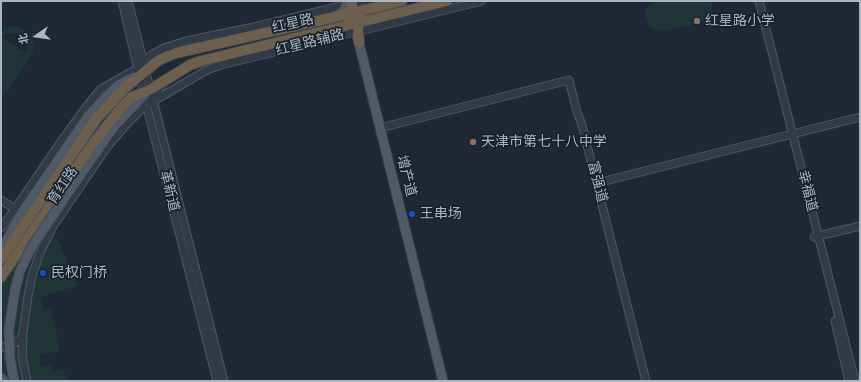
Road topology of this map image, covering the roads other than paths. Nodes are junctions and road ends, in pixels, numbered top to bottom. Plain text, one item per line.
1 (122, 1) edge
2 (128, 1) edge
3 (402, 1) edge
4 (447, 1) edge
5 (482, 1) edge
6 (755, 1) edge
7 (759, 1) edge
8 (355, 12) edge
9 (361, 42) joint
10 (142, 69) junction
11 (148, 97) junction
12 (860, 116) edge
13 (382, 127) junction
14 (790, 133) junction
15 (86, 142) junction
16 (597, 183) junction
17 (1, 200) edge
18 (15, 209) junction
19 (860, 226) edge
20 (1, 228) edge
21 (41, 234) junction
22 (816, 237) junction
23 (1, 247) edge
24 (1, 259) edge
25 (1, 277) edge
26 (23, 333) junction
27 (1, 344) edge
28 (13, 344) junction
29 (1, 348) edge
30 (22, 353) junction
31 (1, 378) edge
32 (4, 381) edge
33 (14, 381) edge
34 (19, 381) edge
35 (27, 381) edge
36 (217, 381) edge
37 (224, 381) edge
38 (443, 381) edge
39 (447, 381) edge
40 (646, 381) edge
41 (849, 381) edge
42 (855, 381) edge

1 - 10 street
2 - 10 street
3 - 8 highway, 红星路
4 - 8 highway, 红星路
5 - 8 street, 红星路辅路
6 - 14 street, 幸福道
7 - 14 street, 幸福道
8 - 9 highway
8 - 10 highway, 红星路
8 - 10 street, 红星路辅路
8 - 11 street, 红星路辅路
8 - 11 highway, 红星路
9 - 13 main road, 增产道
10 - 11 street
10 - 15 highway, 育红路
10 - 18 street, 育红路
11 - 15 highway, 育红路
11 - 26 street, 育红路
11 - 36 street, 革新道
11 - 37 street, 革新道
12 - 14 street
13 - 16 street, 富强道
13 - 38 main road, 增产道
13 - 39 main road, 增产道
14 - 16 street
14 - 22 street, 幸福道
15 - 21 main road, bridge
15 - 23 main road
15 - 24 highway, 育红路
15 - 25 highway, 育红路
16 - 40 street, 富强道
17 - 18 street
18 - 20 street, 育红路
19 - 22 street
21 - 33 main road, bridge
21 - 34 main road, bridge
22 - 41 street, 幸福道
22 - 42 street, 幸福道
26 - 28 street
26 - 30 street, 育红路
27 - 28 street
28 - 29 street
28 - 30 street
30 - 35 street, 育红路
31 - 32 main road

